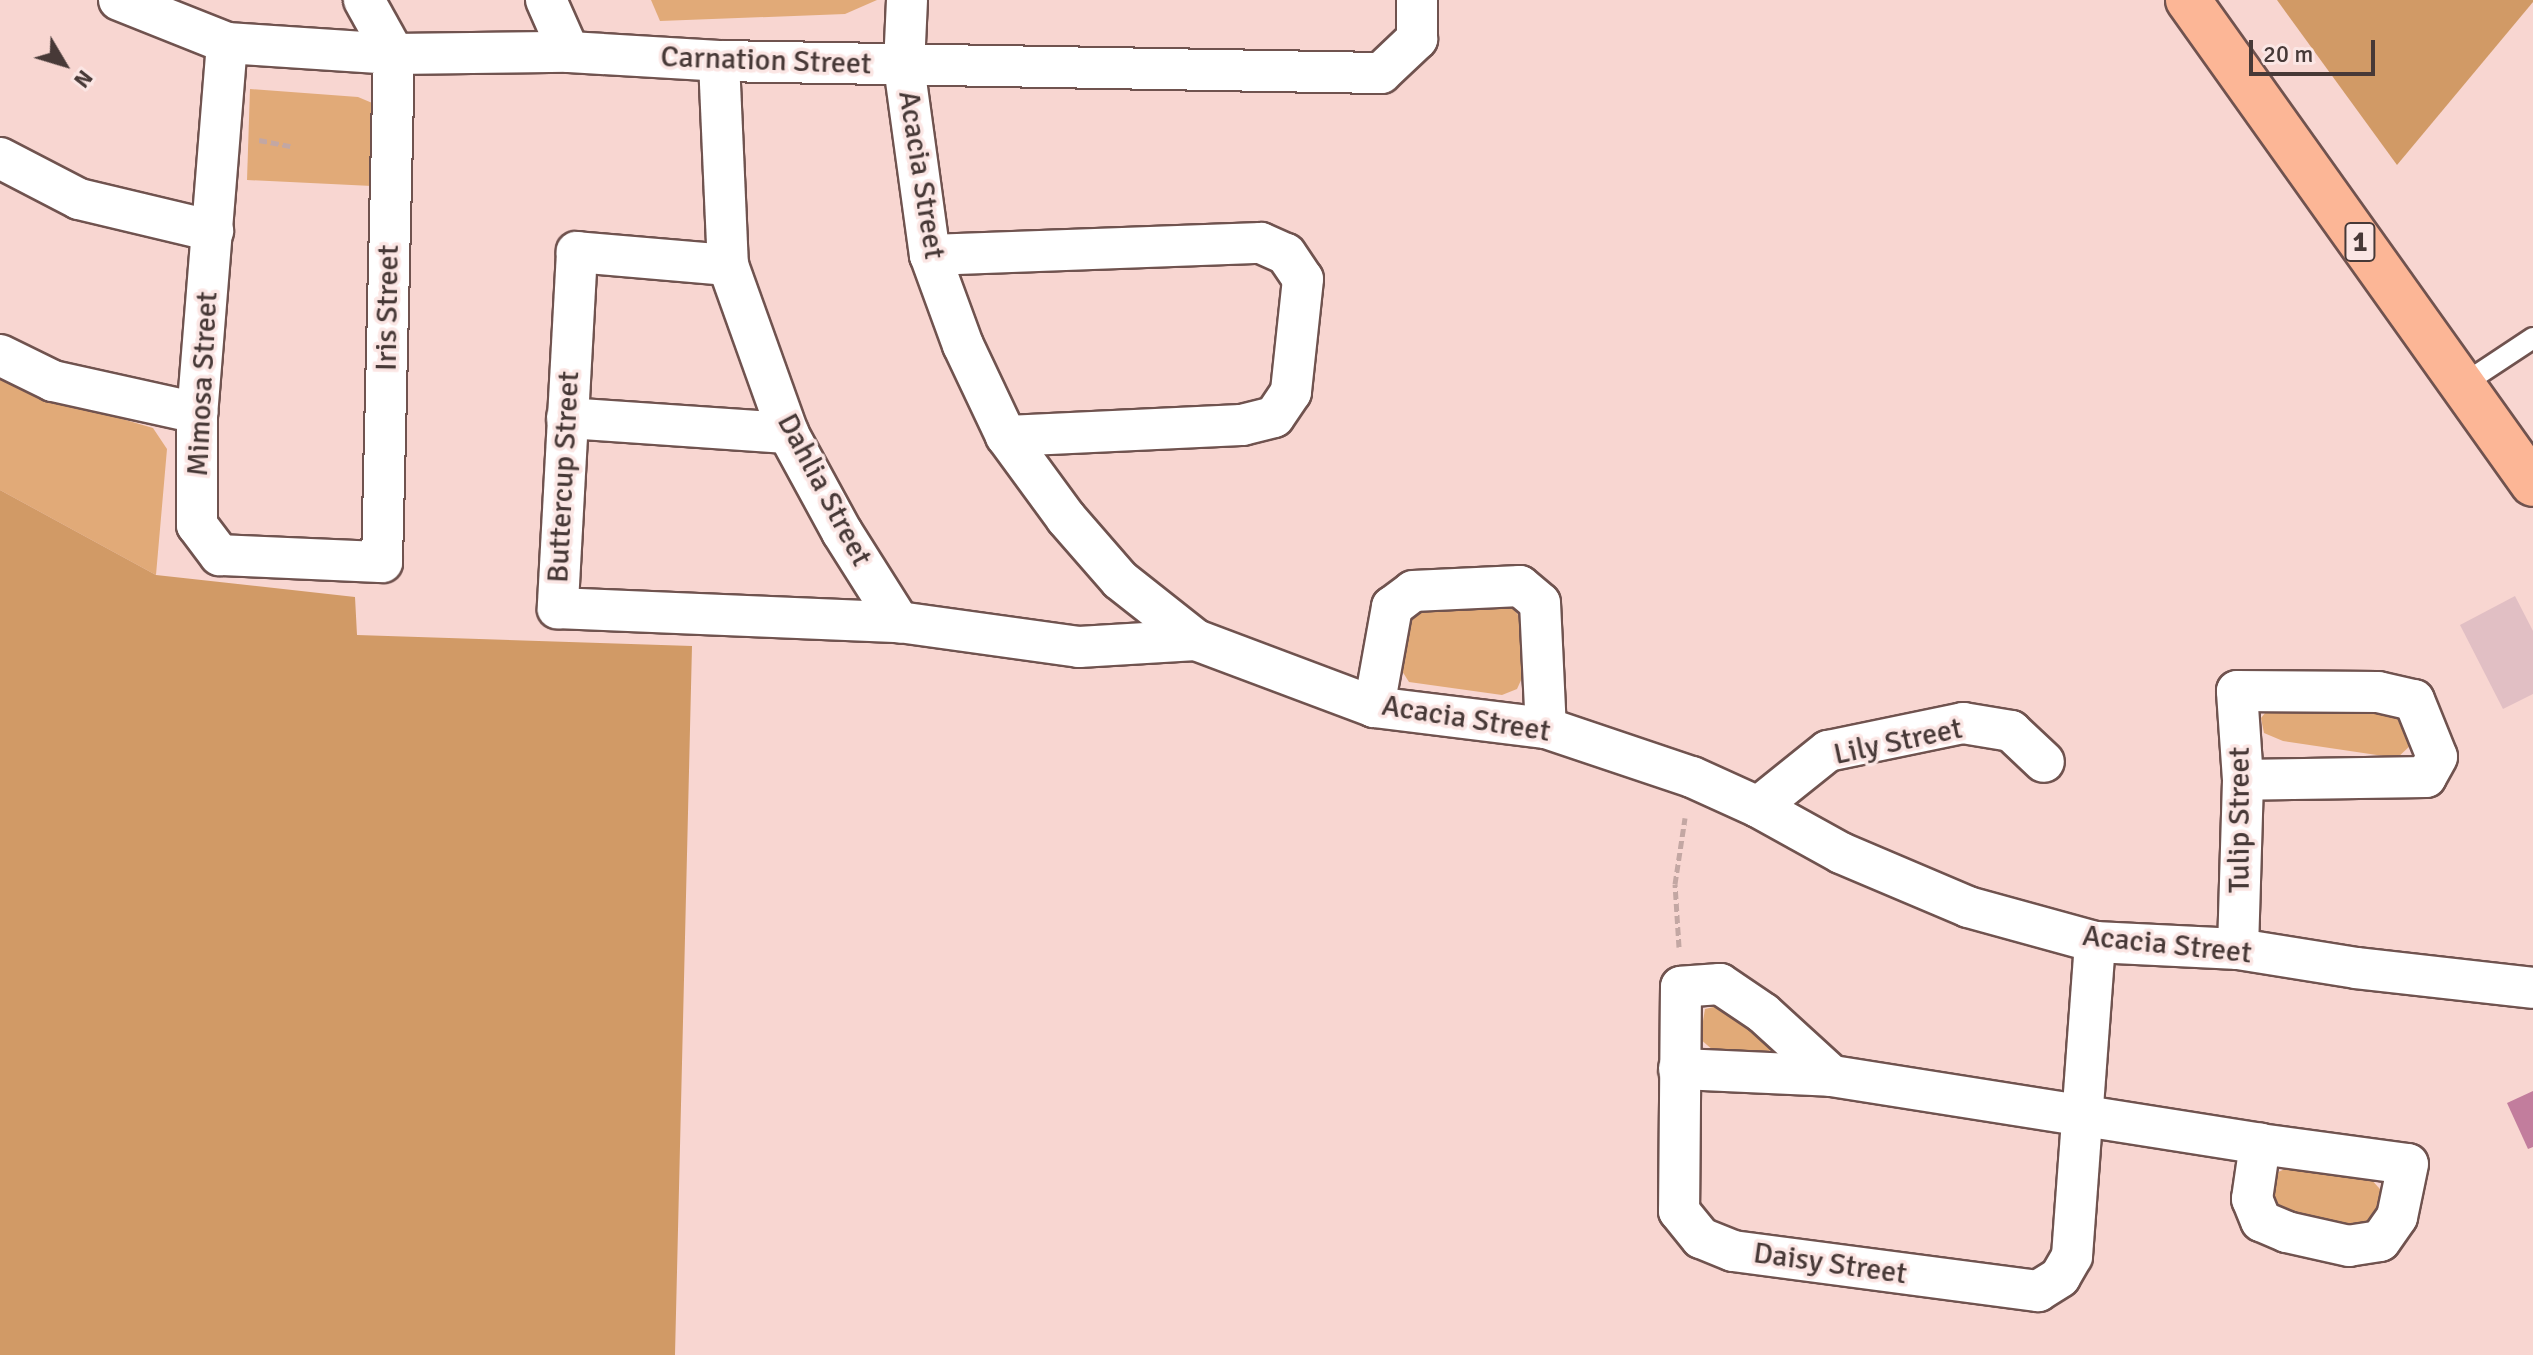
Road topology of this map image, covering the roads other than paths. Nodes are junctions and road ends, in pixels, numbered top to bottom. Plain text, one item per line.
1 (119, 0) edge
2 (364, 0) edge
3 (546, 0) edge
4 (907, 0) edge
5 (1417, 0) edge
6 (2188, 0) edge
7 (227, 43) junction
8 (569, 52) junction
9 (394, 54) junction
10 (719, 61) junction
11 (904, 66) junction
12 (0, 158) edge
13 (213, 231) junction
14 (930, 255) junction
15 (728, 265) junction
16 (2533, 338) edge
17 (0, 355) edge
18 (2462, 385) junction
19 (197, 413) junction
20 (567, 418) junction
21 (788, 433) junction
22 (1006, 436) junction
23 (2533, 484) edge
24 (382, 562) joint
25 (899, 622) junction
26 (1196, 640) junction
27 (1374, 707) junction
28 (1546, 728) junction
29 (2044, 762) dead end
30 (2243, 780) junction
31 (1758, 807) junction
32 (2095, 942) junction
33 (2238, 949) junction
34 (2533, 988) edge
35 (1679, 1069) junction
36 (1832, 1076) junction
37 (2081, 1116) junction
38 (2260, 1144) dead end

1 - 7 street, Carnation Street
2 - 9 street
3 - 8 street
4 - 11 street, Acacia Street
5 - 11 street, Carnation Street
6 - 18 highway, 1
7 - 9 street, Carnation Street
7 - 13 street, Mimosa Street
8 - 9 street, Carnation Street
8 - 10 street, Carnation Street
9 - 24 street, Iris Street
10 - 11 street, Carnation Street
10 - 15 street, Dahlia Street
11 - 14 street, Acacia Street
12 - 13 street
13 - 19 street, Mimosa Street
14 - 22 street, Acacia Street
14 - 22 street
15 - 20 street, Buttercup Street
15 - 21 street, Dahlia Street
16 - 18 lane
17 - 19 street
18 - 23 highway, 1
19 - 24 street, Mimosa Street
20 - 21 street
20 - 25 street, Buttercup Street
21 - 25 street, Dahlia Street
22 - 26 street, Acacia Street
25 - 26 street
26 - 27 street, Acacia Street
27 - 28 street, Acacia Street
27 - 28 street
28 - 31 street, Acacia Street
29 - 31 street, Lily Street
30 - 30 street, Tulip Street
30 - 33 street, Tulip Street
31 - 32 street, Acacia Street
32 - 33 street, Acacia Street
32 - 37 street, Daisy Street
33 - 34 street, Acacia Street
35 - 36 street
35 - 36 street, Daisy Street
35 - 37 street, Daisy Street
36 - 37 street
37 - 38 street

